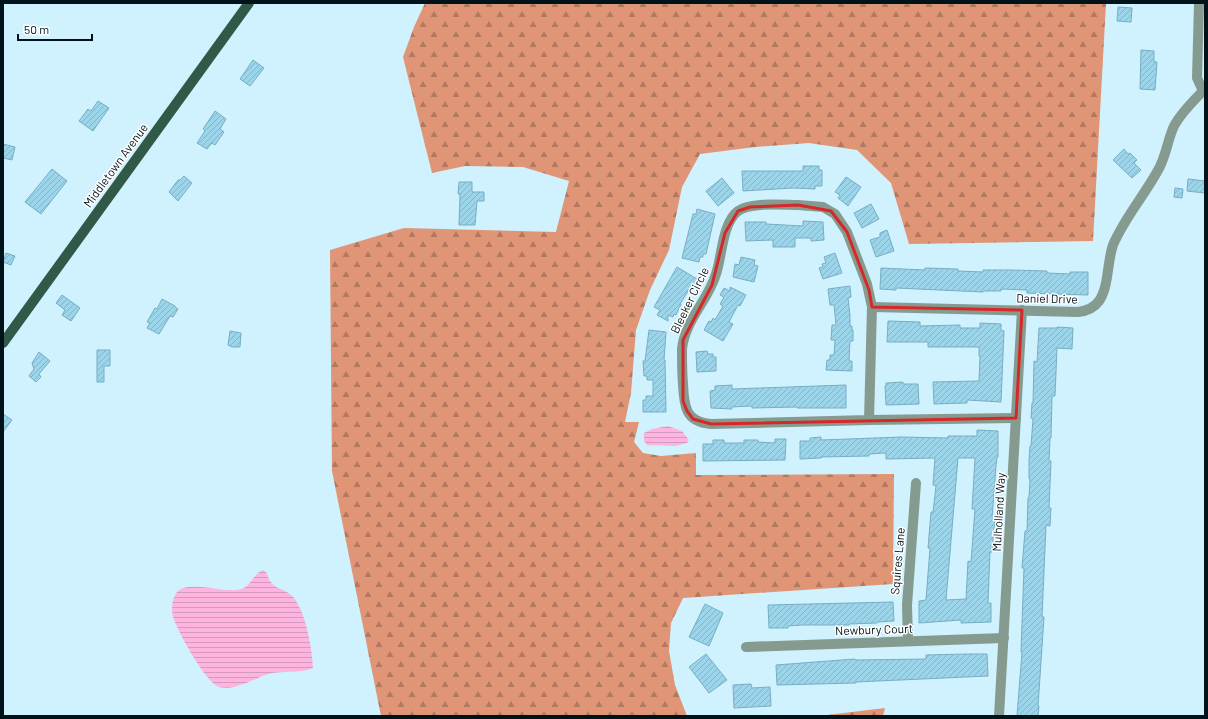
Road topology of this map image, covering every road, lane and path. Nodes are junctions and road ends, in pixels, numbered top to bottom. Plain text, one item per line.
1 (249, 3) edge
2 (1199, 3) edge
3 (1204, 91) edge
4 (872, 307) junction
5 (1022, 310) junction
6 (3, 343) edge
7 (1016, 418) junction
8 (869, 420) junction
9 (916, 483) dead end
10 (1004, 638) junction
11 (908, 641) junction
12 (746, 648) dead end
13 (999, 716) edge

1 - 6 main road, Middletown Avenue
2 - 3 street
3 - 5 street, Daniel Drive
4 - 5 street, Daniel Drive
4 - 8 street, Bleeker Circle
4 - 8 street, Bleeker Circle
5 - 7 street, Mulholland Way
7 - 8 street, Bleeker Circle
7 - 10 street, Mulholland Way
9 - 11 street, Squires Lane
10 - 11 street, Newbury Court
10 - 13 street, Mulholland Way
11 - 12 street, Newbury Court

